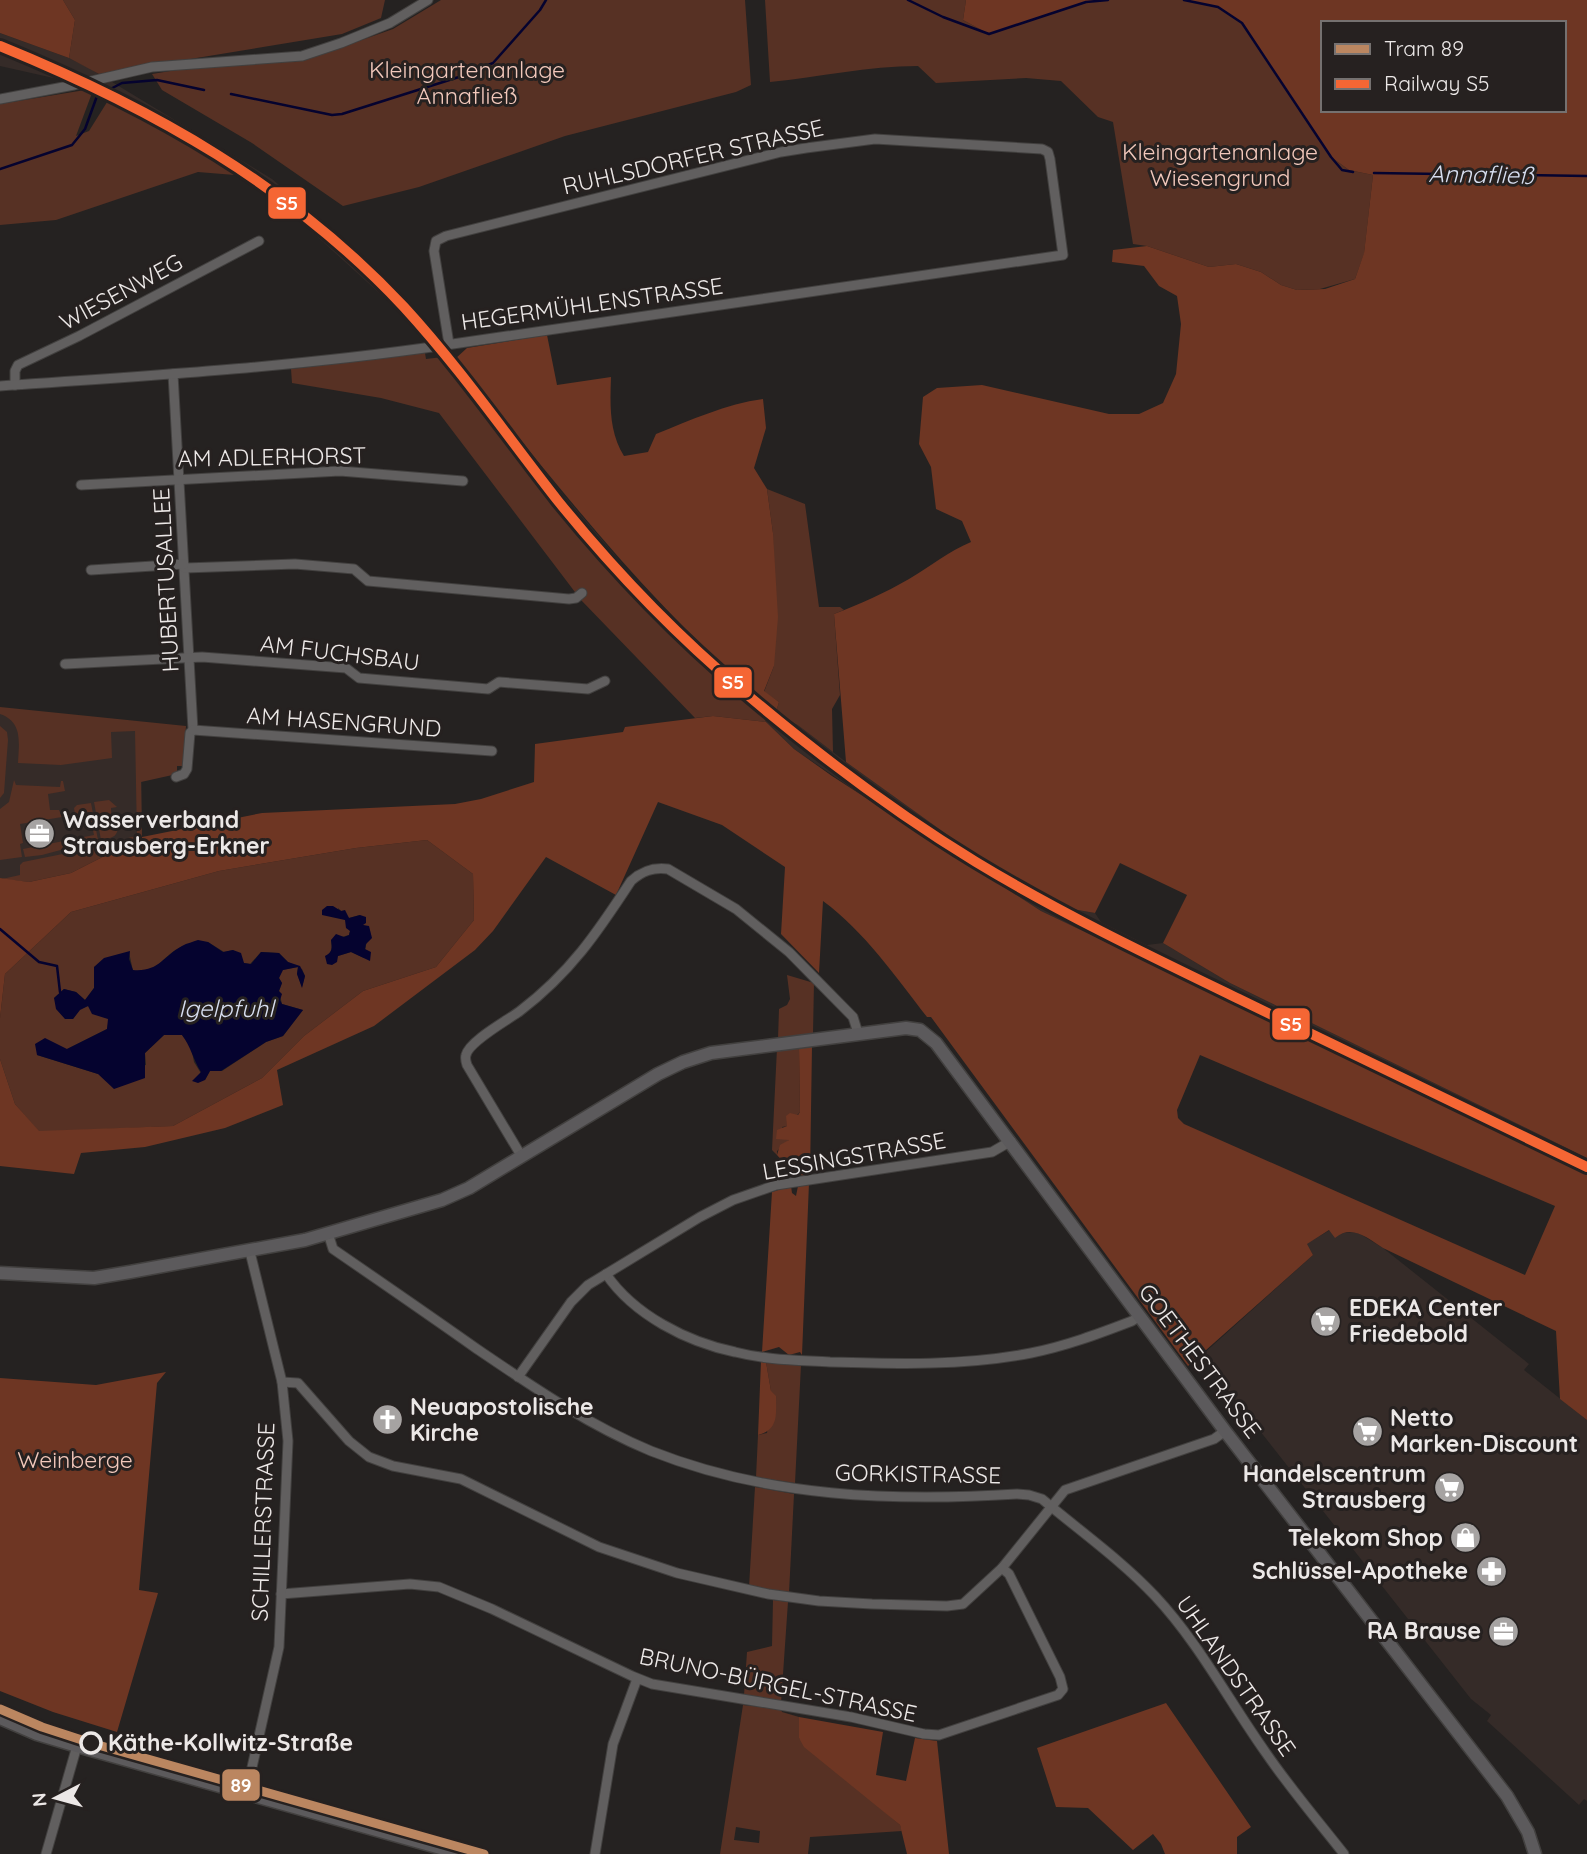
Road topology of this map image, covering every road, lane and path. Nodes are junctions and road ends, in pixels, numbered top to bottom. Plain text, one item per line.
1 (428, 0) edge
2 (0, 99) edge
3 (259, 241) dead end
4 (1063, 255) joint
5 (449, 344) junction
6 (173, 374) junction
7 (15, 384) junction
8 (0, 386) edge
9 (180, 479) junction
10 (463, 481) dead end
11 (81, 485) dead end
12 (184, 566) junction
13 (90, 570) dead end
14 (582, 593) dead end
15 (189, 657) junction
16 (65, 664) dead end
17 (605, 681) dead end
18 (193, 730) junction
19 (492, 751) dead end
20 (176, 777) dead end
21 (858, 1033) junction
22 (1011, 1141) junction
23 (522, 1157) junction
24 (328, 1233) junction
25 (250, 1251) junction
26 (0, 1273) edge
27 (606, 1274) junction
28 (1140, 1316) junction
29 (518, 1377) junction
30 (282, 1382) junction
31 (1225, 1431) junction
32 (1050, 1506) junction
33 (1002, 1567) junction
34 (282, 1594) junction
35 (637, 1679) junction
36 (0, 1718) edge
37 (77, 1746) junction
38 (246, 1794) junction
39 (46, 1854) edge
40 (462, 1854) edge
41 (595, 1854) edge
42 (1344, 1854) edge
43 (1535, 1854) edge

1 - 2 street
3 - 7 street, WIESENWEG
4 - 5 street, HEGERMÜHLENSTRASSE
4 - 5 street, RUHLSDORFER STRASSE
5 - 6 street, HEGERMÜHLENSTRASSE
6 - 7 street, HEGERMÜHLENSTRASSE
6 - 9 street, HUBERTUSALLEE
7 - 8 street, HEGERMÜHLENSTRASSE
9 - 10 street, AM ADLERHORST
9 - 11 street, AM ADLERHORST
9 - 12 street, HUBERTUSALLEE
12 - 13 street
12 - 14 street
12 - 15 street, HUBERTUSALLEE
15 - 16 street, AM FUCHSBAU
15 - 17 street, AM FUCHSBAU
15 - 18 street, HUBERTUSALLEE
18 - 19 street, AM HASENGRUND
18 - 20 street, HUBERTUSALLEE
21 - 22 street, GOETHESTRASSE
21 - 23 street
21 - 23 street
22 - 27 street, LESSINGSTRASSE
22 - 28 street, GOETHESTRASSE
23 - 24 street
24 - 25 street
24 - 29 street, GORKISTRASSE
25 - 26 street
25 - 30 street, SCHILLERSTRASSE
27 - 28 street
27 - 29 street, LESSINGSTRASSE
28 - 31 street, GOETHESTRASSE
29 - 32 street, GORKISTRASSE
30 - 33 street
30 - 34 street, SCHILLERSTRASSE
31 - 32 street
31 - 43 street, GOETHESTRASSE
32 - 33 street
32 - 42 street, UHLANDSTRASSE
33 - 35 street, BRUNO-BÜRGEL-STRASSE
34 - 35 street, BRUNO-BÜRGEL-STRASSE
34 - 38 street, SCHILLERSTRASSE
35 - 41 street
36 - 37 street
37 - 38 street
37 - 39 street
38 - 40 street

